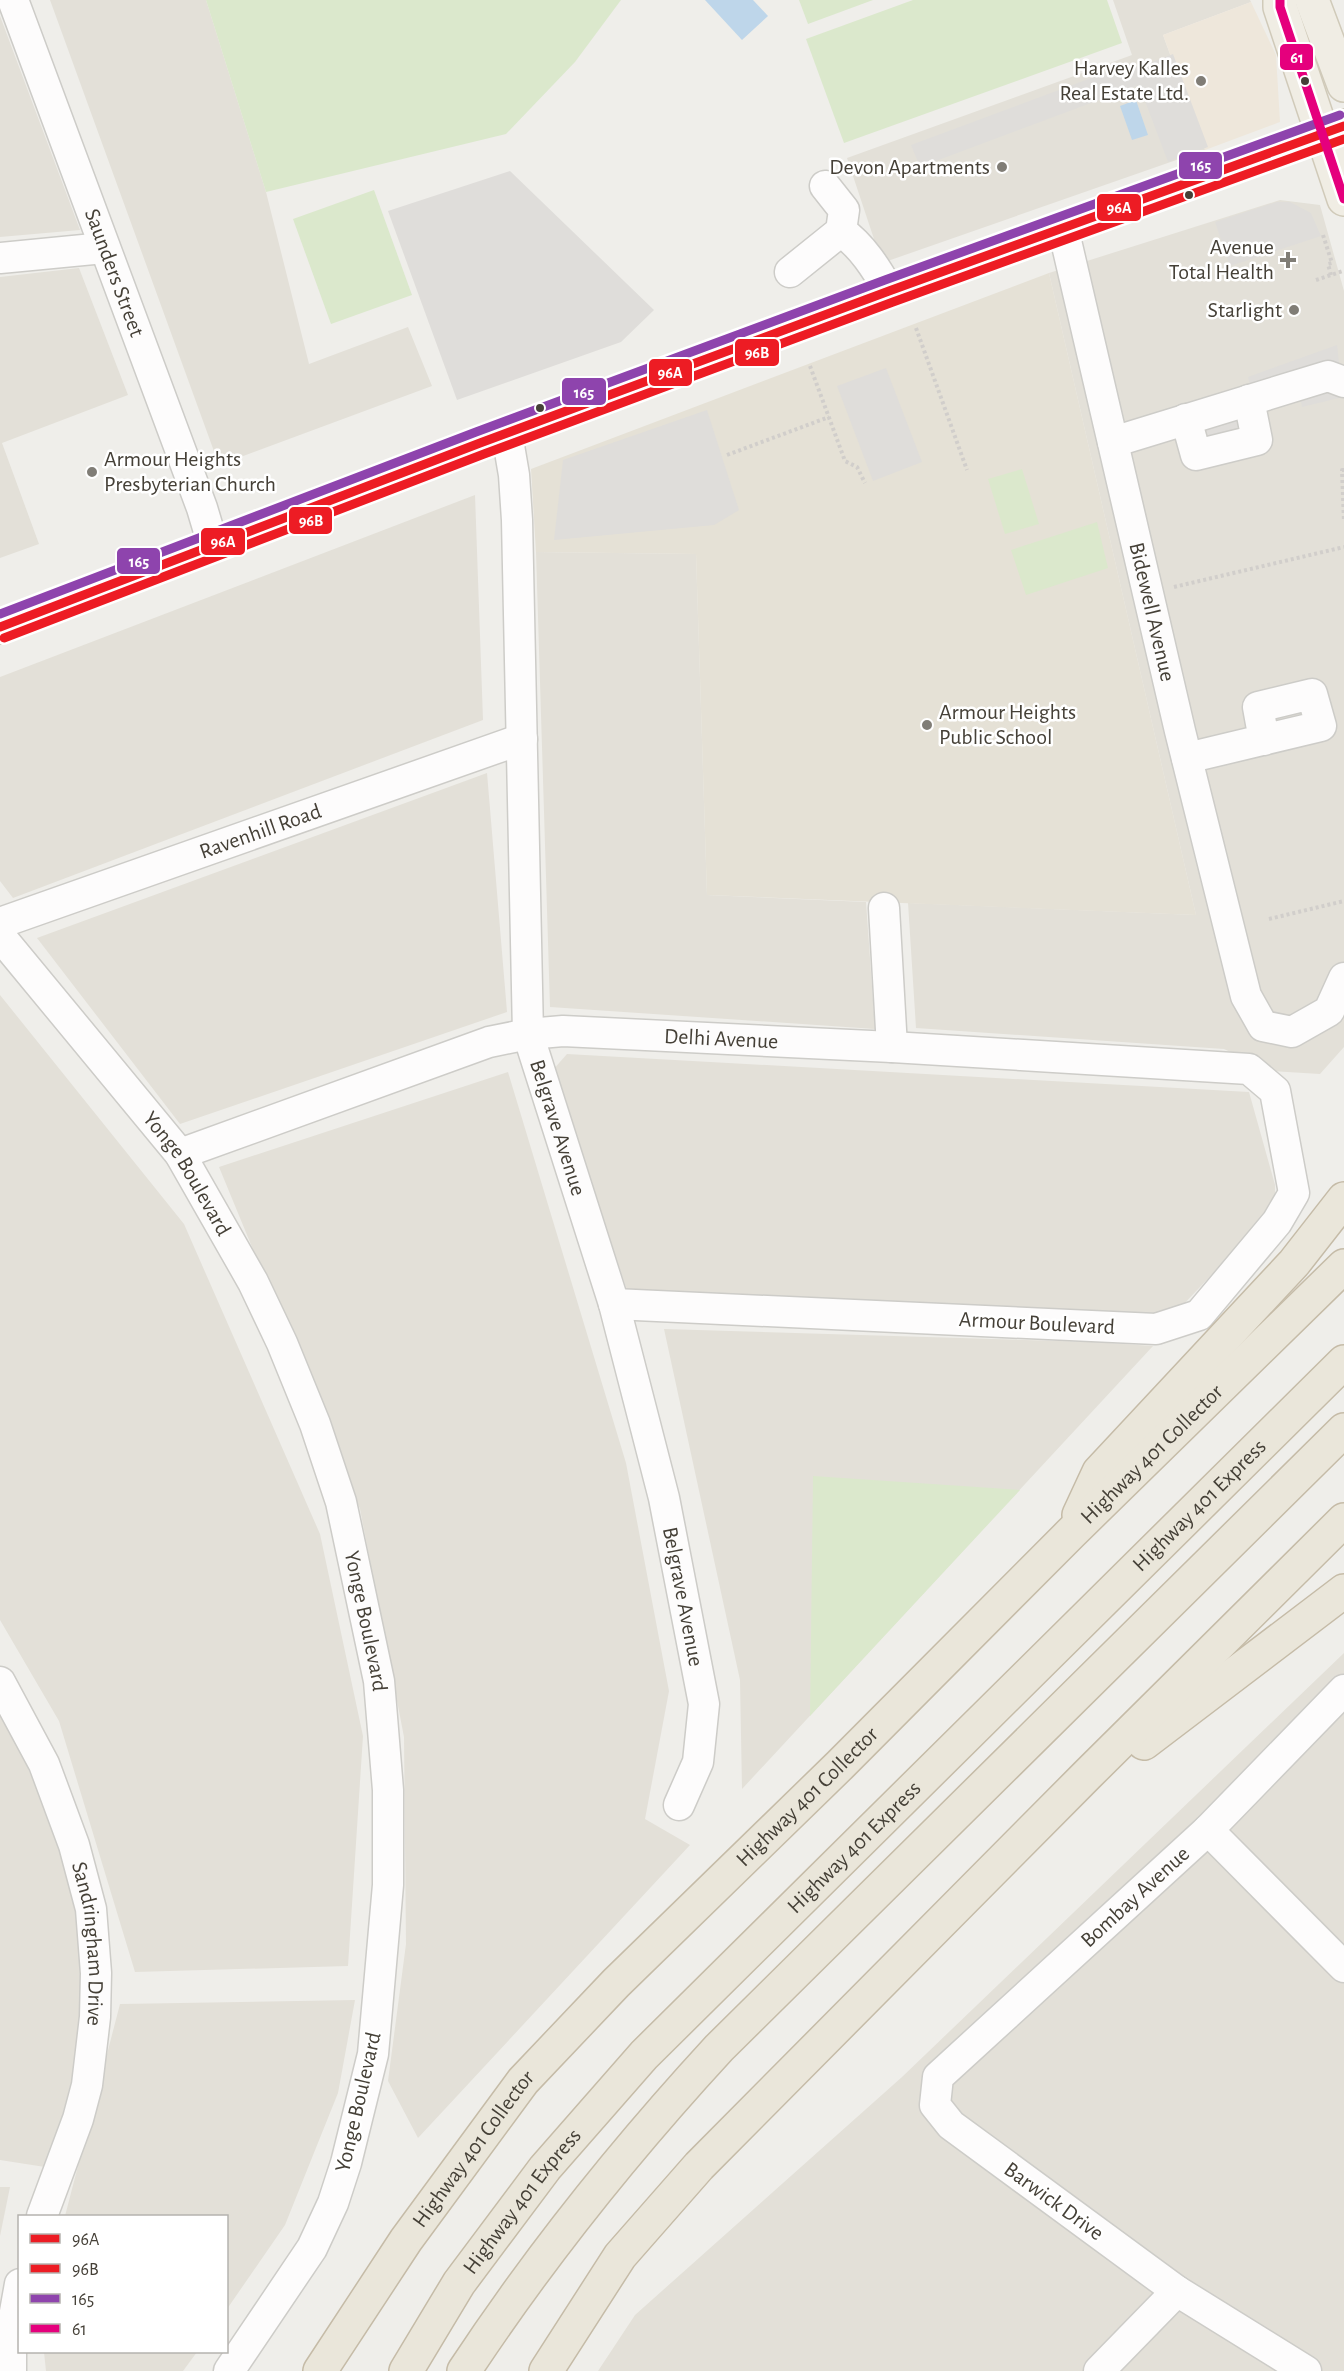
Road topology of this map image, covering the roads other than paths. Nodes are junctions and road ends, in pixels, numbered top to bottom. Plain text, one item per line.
1 (13, 0) edge
2 (1280, 0) edge
3 (1312, 0) edge
4 (1344, 85) edge
5 (1333, 130) edge
6 (825, 186) dead end
7 (1344, 199) edge
8 (1063, 228) junction
9 (841, 231) junction
10 (104, 248) junction
11 (0, 258) edge
12 (790, 272) dead end
13 (889, 291) junction
14 (1344, 382) edge
15 (1249, 400) junction
16 (1186, 419) junction
17 (507, 434) junction
18 (1113, 442) junction
19 (213, 545) junction
20 (0, 627) edge
21 (522, 739) junction
22 (1264, 740) dead end
23 (1187, 758) junction
24 (884, 908) dead end
25 (0, 923) edge
26 (0, 936) edge
27 (1344, 978) edge
28 (528, 1034) junction
29 (892, 1047) junction
30 (1275, 1091) joint
31 (180, 1154) junction
32 (1344, 1199) edge
33 (1344, 1266) edge
34 (614, 1304) junction
35 (1344, 1362) edge
36 (1344, 1430) edge
37 (1344, 1520) edge
38 (1070, 1534) junction
39 (1344, 1591) edge
40 (0, 1682) edge
41 (1344, 1690) edge
42 (1088, 1774) junction
43 (679, 1805) dead end
44 (1208, 1830) junction
45 (1344, 1967) edge
46 (935, 2105) joint
47 (43, 2215) edge
48 (1177, 2291) junction
49 (18, 2295) edge
50 (11, 2371) edge
51 (229, 2371) edge
52 (320, 2371) edge
53 (406, 2371) edge
54 (464, 2371) edge
55 (546, 2371) edge
56 (1099, 2371) edge
57 (1306, 2371) edge

1 - 10 street, Saunders Street
2 - 5 main road
3 - 4 main road
5 - 7 main road
5 - 8 main road
6 - 9 street
8 - 13 main road
8 - 18 street, Bidewell Avenue
9 - 12 street
9 - 13 street
10 - 11 street
10 - 19 street, Saunders Street
13 - 17 main road
14 - 15 street
15 - 16 street
15 - 16 street
16 - 18 street
17 - 19 main road
17 - 21 street, Belgrave Avenue
18 - 23 street, Bidewell Avenue
19 - 20 main road
21 - 25 street, Ravenhill Road
21 - 28 street, Belgrave Avenue
22 - 23 street
23 - 27 street, Bidewell Avenue
24 - 29 street
26 - 31 street, Yonge Boulevard
28 - 29 street, Delhi Avenue
28 - 31 street, Delhi Avenue
28 - 34 street, Belgrave Avenue
29 - 30 street, Delhi Avenue
30 - 34 street, Armour Boulevard
31 - 51 street, Yonge Boulevard
32 - 38 highway
33 - 38 highway, Highway 401 Collector
34 - 43 street, Belgrave Avenue
35 - 53 highway, Highway 401 Express
36 - 54 highway, Highway 401 Express
37 - 42 highway
38 - 52 highway, Highway 401 Collector
39 - 42 highway
40 - 47 street, Sandringham Drive
41 - 44 street, Bombay Avenue
42 - 55 highway
44 - 45 street
44 - 46 street, Bombay Avenue
46 - 48 street, Barwick Drive
48 - 56 street
48 - 57 street
49 - 50 street

